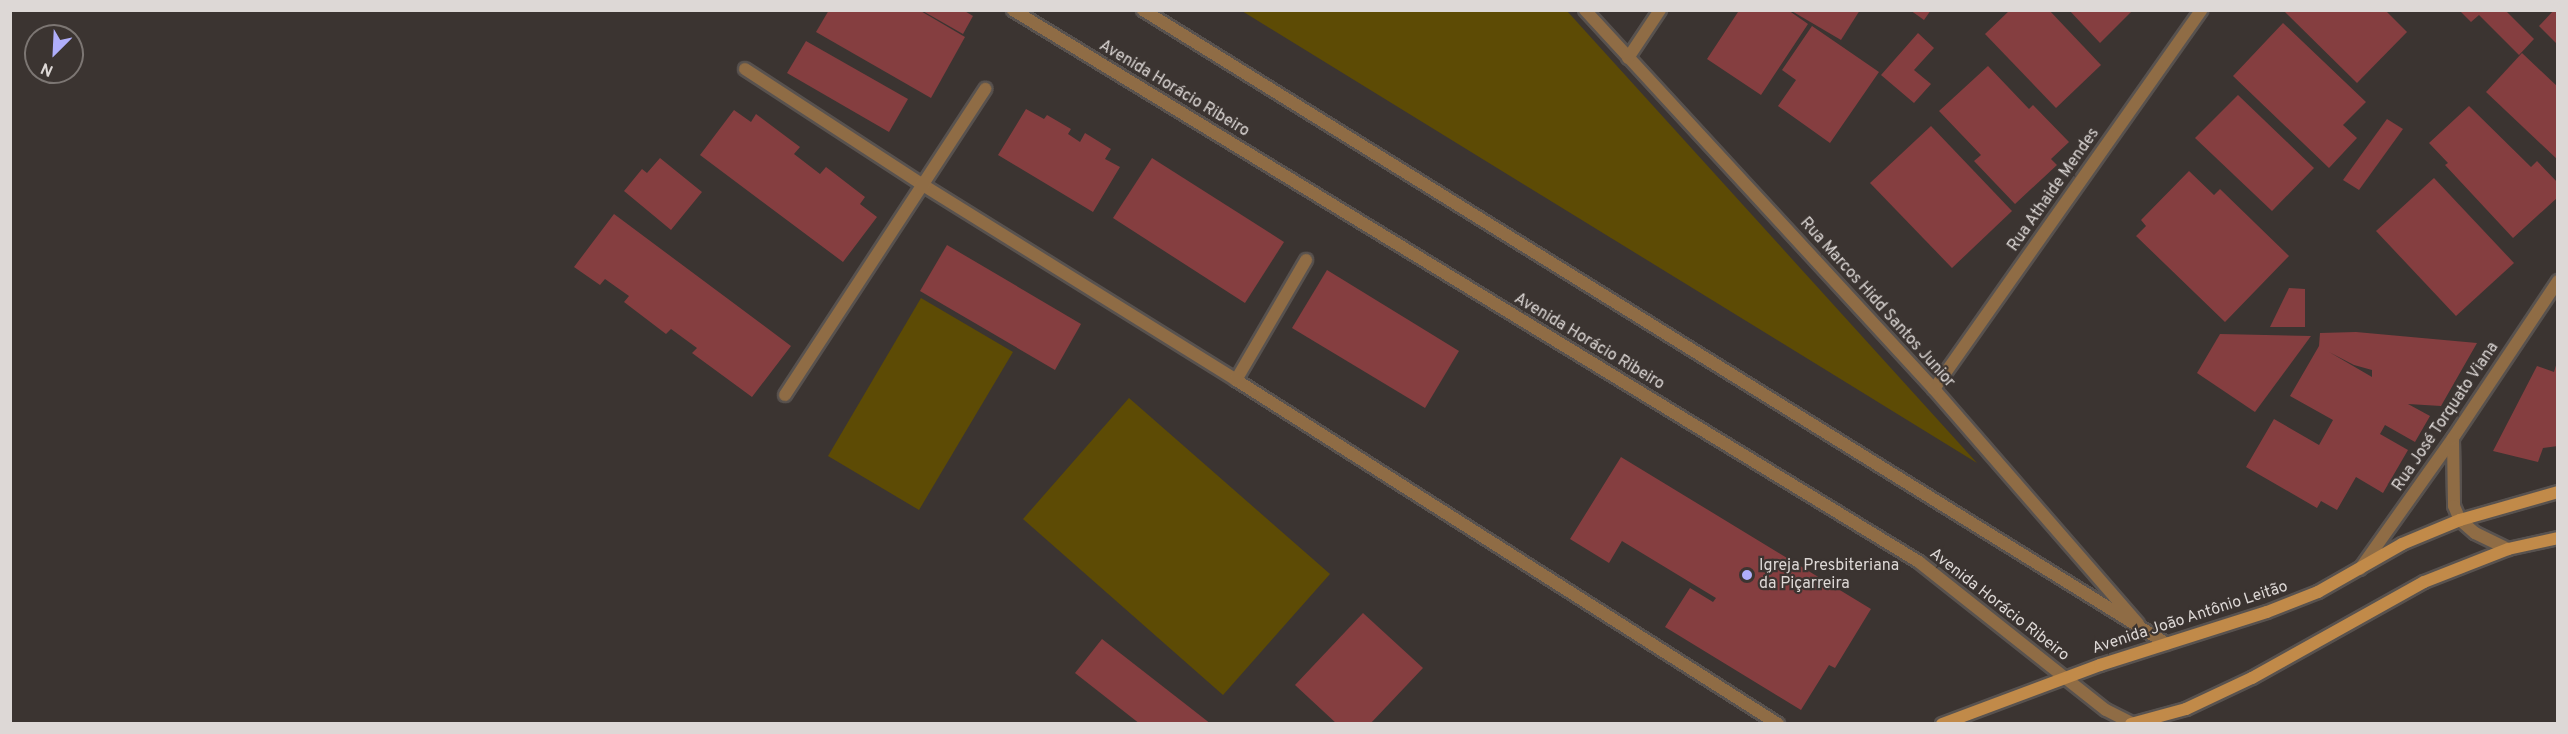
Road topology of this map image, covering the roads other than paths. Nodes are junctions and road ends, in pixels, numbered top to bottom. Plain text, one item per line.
1 (1013, 10) edge
2 (1143, 10) edge
3 (1585, 10) edge
4 (1660, 10) edge
5 (2201, 10) edge
6 (1629, 58) junction
7 (745, 69) dead end
8 (985, 88) dead end
9 (923, 185) junction
10 (1305, 260) dead end
11 (2558, 281) edge
12 (1236, 380) junction
13 (1934, 389) junction
14 (785, 395) dead end
15 (2453, 438) junction
16 (2558, 492) edge
17 (2460, 520) junction
18 (2558, 538) edge
19 (2508, 549) junction
20 (2359, 570) junction
21 (2138, 624) junction
22 (2167, 644) junction
23 (2064, 678) junction
24 (1778, 723) edge
25 (1942, 723) edge
26 (2132, 723) edge

1 - 23 street, Avenida Horácio Ribeiro
2 - 21 street
3 - 6 street, Rua Marcos Hidd Santos Junior
4 - 6 street
5 - 13 street, Rua Athaide Mendes
6 - 13 street, Rua Marcos Hidd Santos Junior
7 - 9 street
8 - 9 street
9 - 12 street
9 - 14 street
10 - 12 street
11 - 15 street, Rua José Torquato Viana
12 - 24 street
13 - 21 street, Rua Marcos Hidd Santos Junior
15 - 17 street
15 - 20 street, Rua José Torquato Viana
16 - 17 main road, Avenida João Antônio Leitão
17 - 19 street
17 - 20 main road, Avenida João Antônio Leitão
18 - 19 main road
19 - 26 main road
20 - 22 main road, Avenida João Antônio Leitão
21 - 22 street
22 - 23 main road, Avenida João Antônio Leitão
23 - 25 main road, Avenida João Antônio Leitão
23 - 26 street, Avenida Horácio Ribeiro

